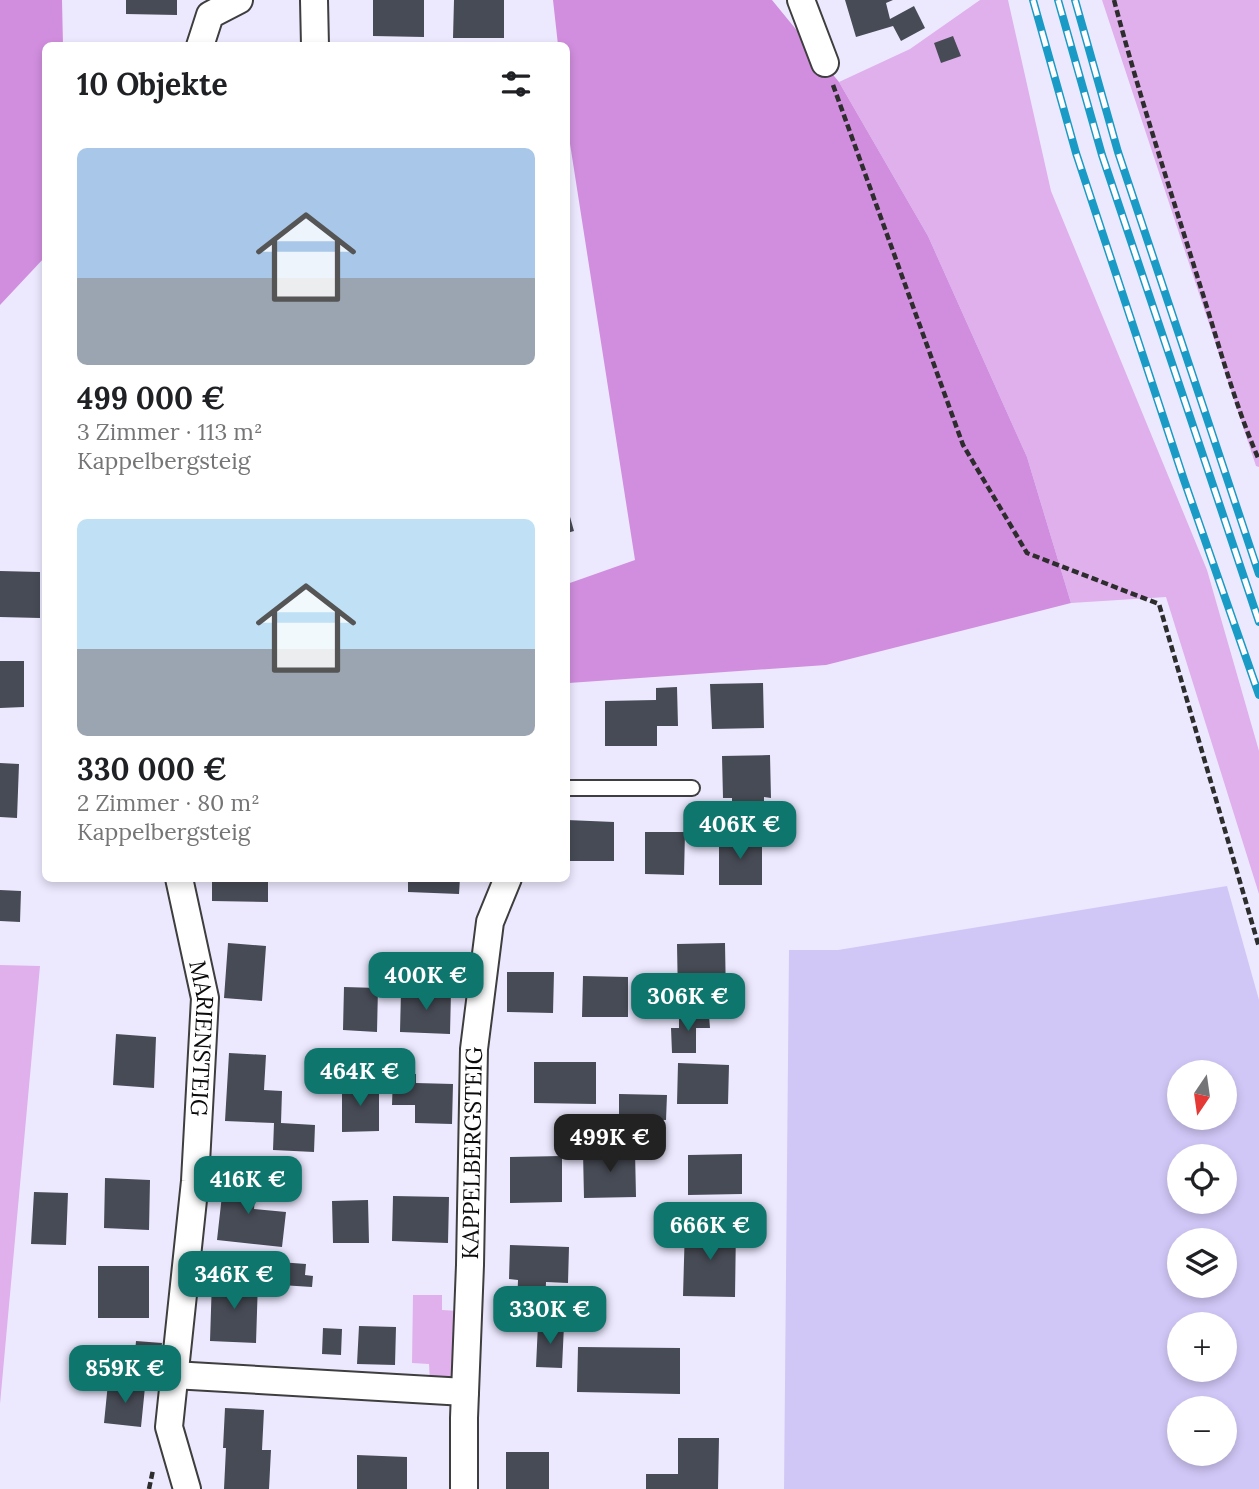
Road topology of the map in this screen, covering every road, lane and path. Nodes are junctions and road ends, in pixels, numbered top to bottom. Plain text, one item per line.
1 (239, 0) edge
2 (314, 0) edge
3 (802, 0) edge
4 (1114, 0) edge
5 (206, 8) edge
6 (201, 42) edge
7 (315, 42) edge
8 (825, 63) joint
9 (1259, 460) edge
10 (570, 788) edge
11 (692, 788) dead end
12 (180, 882) edge
13 (506, 882) edge
14 (1259, 947) edge
15 (173, 1375) junction
16 (465, 1392) junction
17 (187, 1489) edge
18 (464, 1489) edge

1 - 5 street
2 - 7 street
3 - 8 street
4 - 9 path
5 - 6 street
8 - 14 path
10 - 11 lane
12 - 15 street, MARIENSTEIG
13 - 16 street, KAPPELBERGSTEIG
15 - 16 street
15 - 17 street, MARIENSTEIG
16 - 18 street, KAPPELBERGSTEIG

